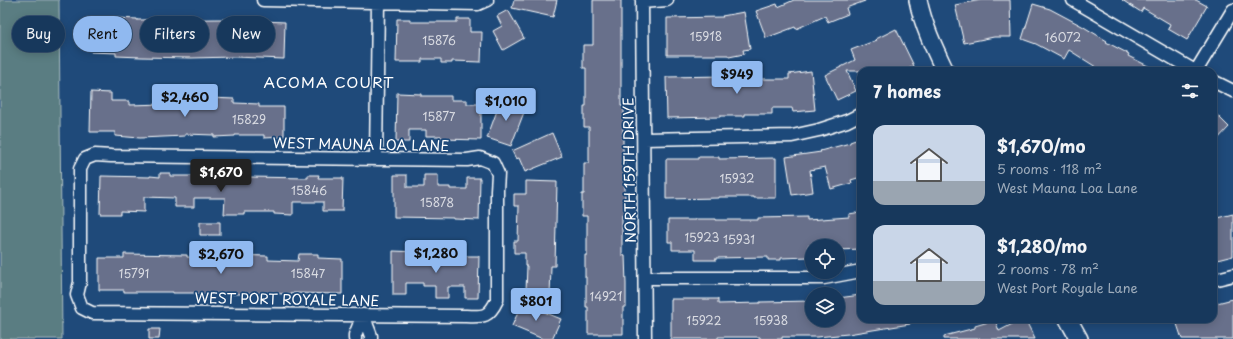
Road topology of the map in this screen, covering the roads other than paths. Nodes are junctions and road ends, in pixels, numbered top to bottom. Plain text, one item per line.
1 (263, 0) edge
2 (487, 0) edge
3 (668, 0) edge
4 (918, 0) edge
5 (1073, 0) edge
6 (642, 1) edge
7 (378, 2) junction
8 (1233, 10) edge
9 (943, 67) edge
10 (1189, 67) edge
11 (1198, 67) edge
12 (1217, 83) edge
13 (1233, 92) edge
14 (857, 116) edge
15 (644, 139) junction
16 (376, 159) junction
17 (857, 272) edge
18 (1233, 275) edge
19 (645, 278) junction
20 (1217, 279) edge
21 (82, 308) joint
22 (492, 311) joint
23 (363, 315) junction
24 (1070, 323) edge
25 (355, 339) edge
26 (371, 339) edge
27 (646, 339) edge
28 (1079, 339) edge

1 - 7 street
2 - 7 street
3 - 6 street
4 - 9 street
5 - 10 street
6 - 15 street, NORTH 159TH DRIVE
7 - 16 street
8 - 11 street
12 - 13 street
14 - 15 street
15 - 19 street, NORTH 159TH DRIVE
16 - 21 street, WEST MAUNA LOA LANE
16 - 22 street, WEST MAUNA LOA LANE
17 - 19 street
18 - 20 street
19 - 27 street, NORTH 159TH DRIVE
21 - 23 street, WEST PORT ROYALE LANE
22 - 23 street, WEST PORT ROYALE LANE
23 - 25 street
23 - 26 street
24 - 28 street

